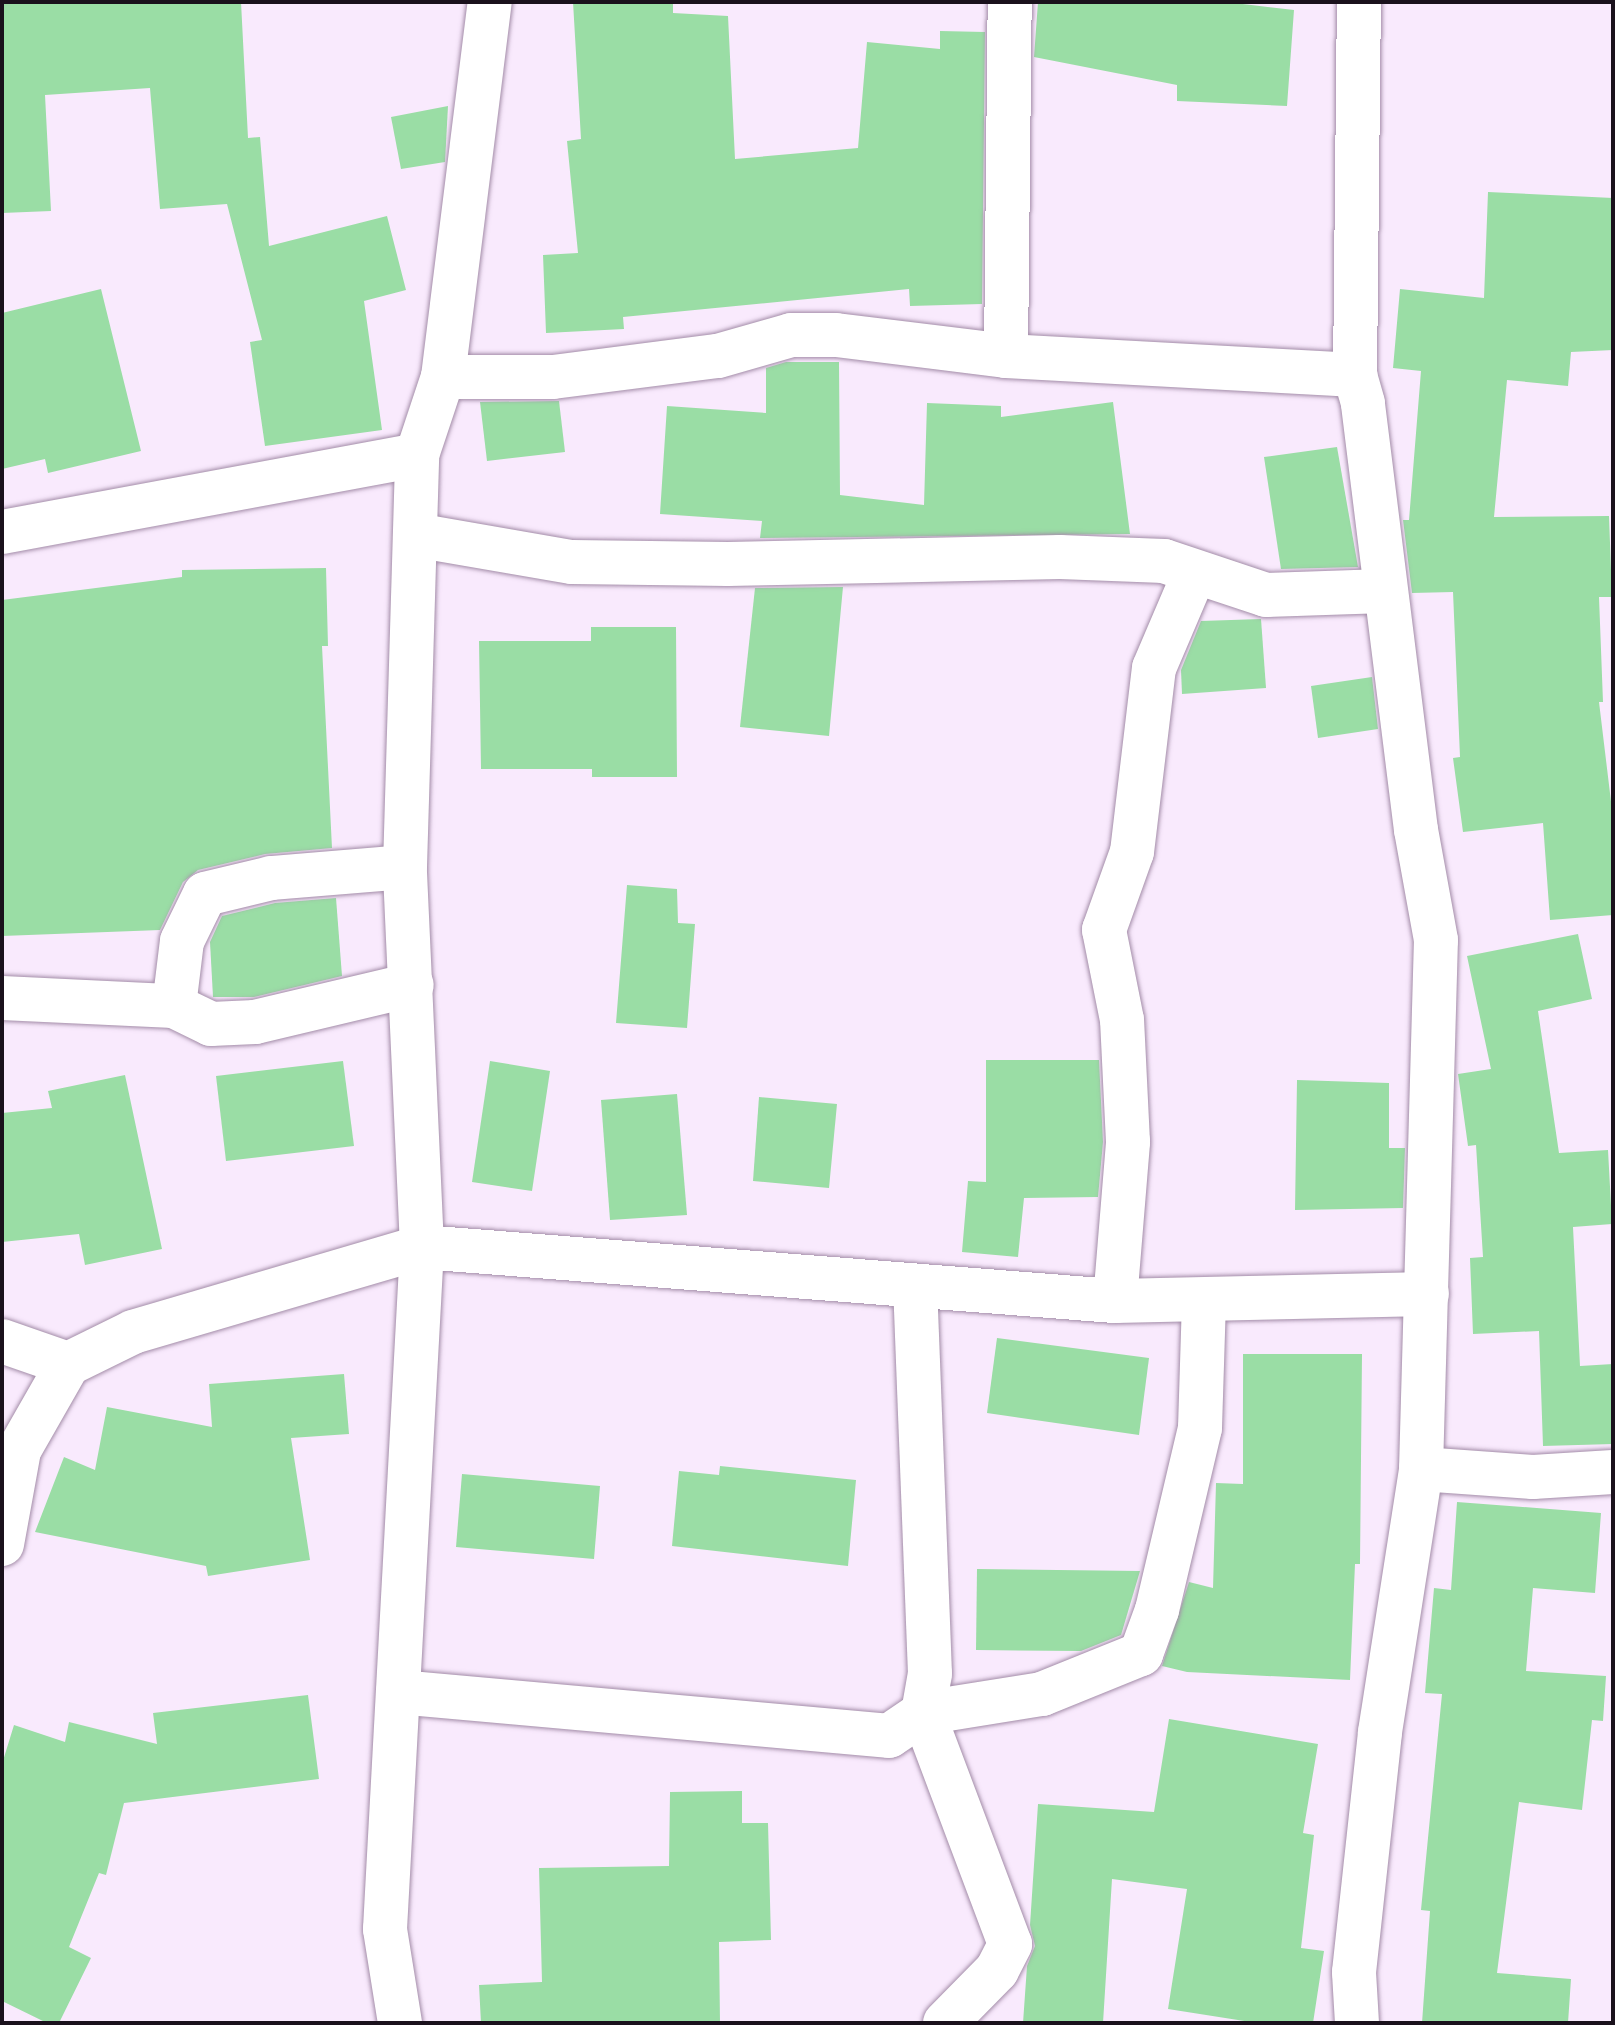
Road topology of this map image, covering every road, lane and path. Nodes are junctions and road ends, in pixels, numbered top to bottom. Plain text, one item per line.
1 (490, 2) edge
2 (1010, 2) edge
3 (1359, 2) edge
4 (1006, 356) junction
5 (1355, 375) junction
6 (443, 377) junction
7 (417, 455) junction
8 (2, 532) edge
9 (415, 535) junction
10 (1195, 572) junction
11 (1385, 591) junction
12 (405, 867) junction
13 (412, 985) junction
14 (2, 998) edge
15 (174, 1006) junction
16 (422, 1247) junction
17 (915, 1286) junction
18 (1427, 1294) junction
19 (1115, 1301) junction
20 (1204, 1303) junction
21 (2, 1341) edge
22 (68, 1364) junction
23 (1421, 1469) junction
24 (1613, 1472) edge
25 (2, 1544) edge
26 (398, 1692) junction
27 (923, 1713) junction
28 (400, 2023) edge
29 (945, 2023) edge
30 (1357, 2023) edge

1 - 6 street
2 - 4 street
3 - 5 street
4 - 5 street
4 - 6 street
5 - 11 street
6 - 7 street
7 - 8 street
7 - 9 street
9 - 10 street
9 - 12 street
10 - 11 street
10 - 19 street
11 - 18 street
12 - 13 street
12 - 15 street
13 - 15 street
13 - 16 street
14 - 15 street
16 - 17 street
16 - 22 street
16 - 26 street
17 - 19 street
17 - 27 street
18 - 20 street
18 - 23 street
19 - 20 street
20 - 27 street
21 - 22 street
22 - 25 street
23 - 24 street
23 - 30 street
26 - 27 street
26 - 28 street
27 - 29 street

